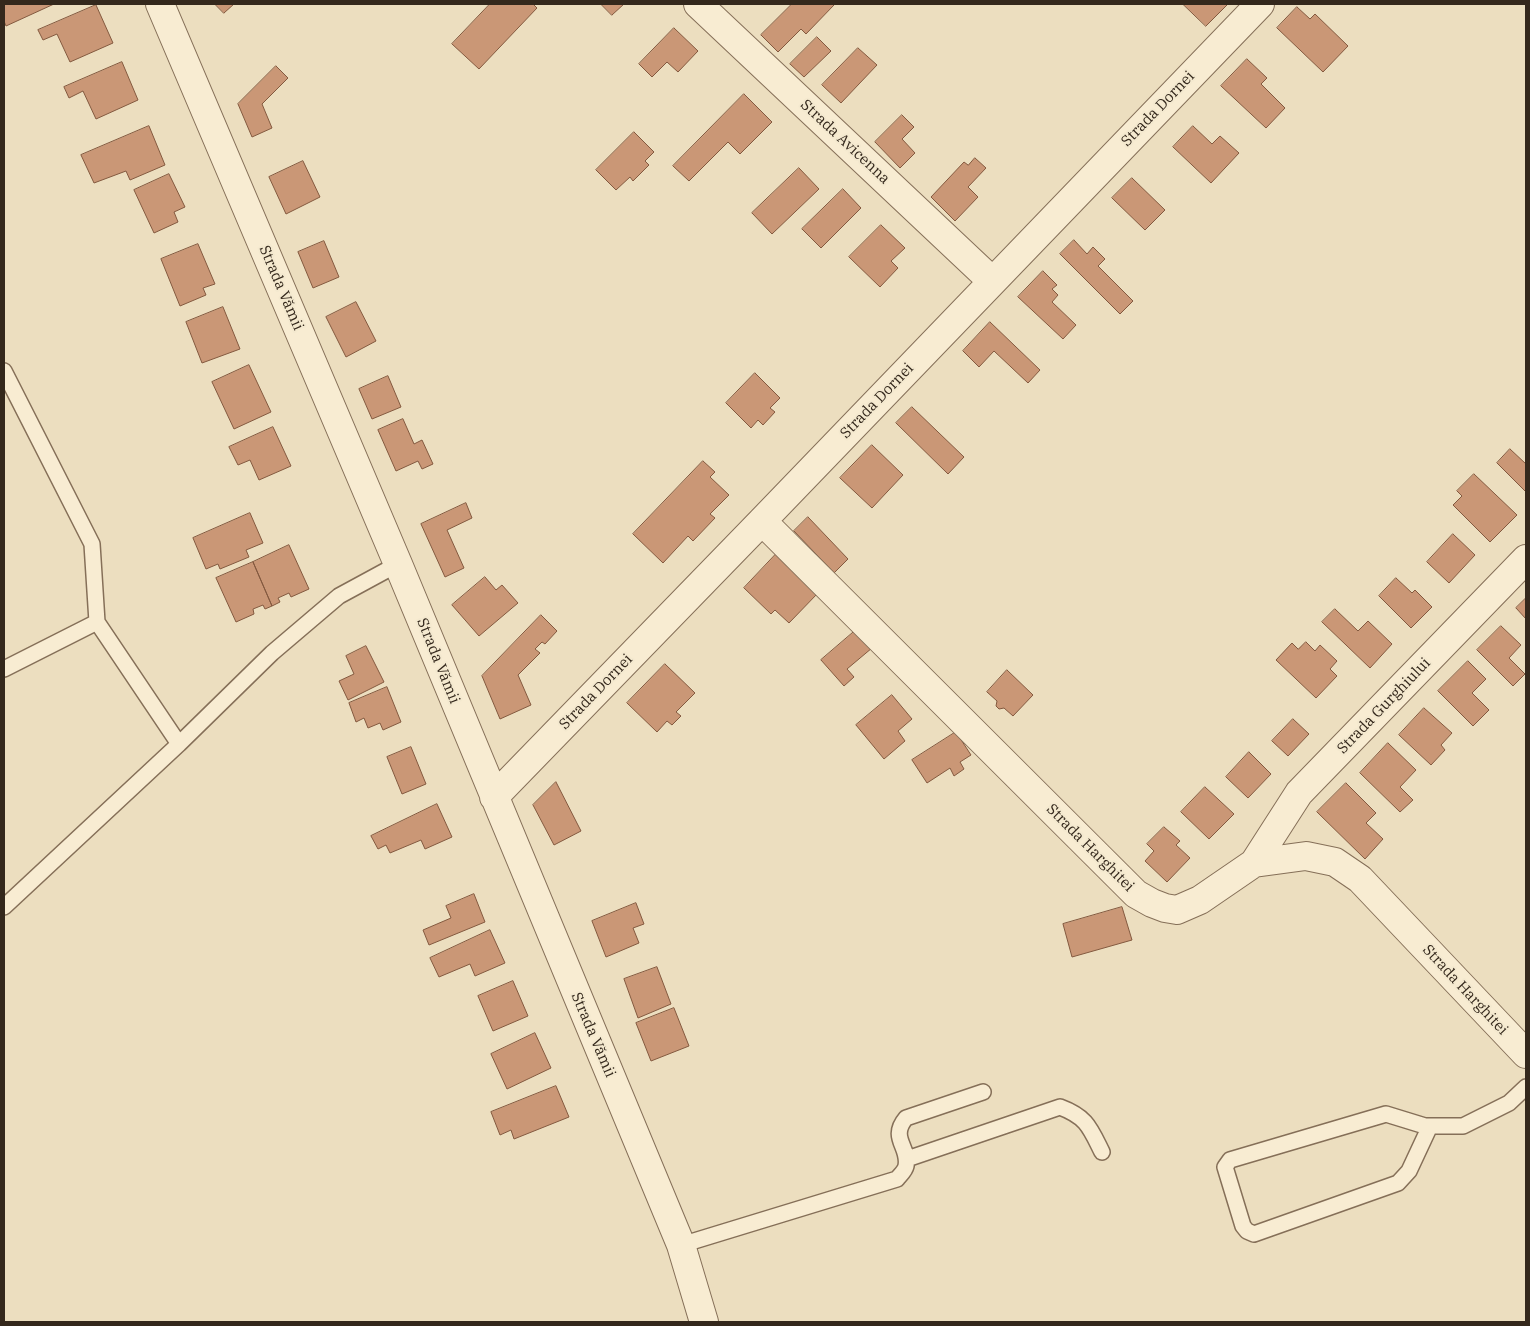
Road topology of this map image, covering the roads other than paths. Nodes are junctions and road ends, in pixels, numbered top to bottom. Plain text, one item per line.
1 (160, 4) edge
2 (698, 4) edge
3 (1260, 4) edge
4 (992, 281) junction
5 (4, 371) edge
6 (762, 522) junction
7 (1526, 559) edge
8 (398, 564) junction
9 (96, 622) junction
10 (4, 669) edge
11 (179, 744) junction
12 (494, 797) junction
13 (1254, 863) junction
14 (4, 907) edge
15 (1526, 1054) edge
16 (1526, 1087) edge
17 (983, 1092) dead end
18 (1430, 1126) junction
19 (1102, 1152) dead end
20 (906, 1159) junction
21 (681, 1245) junction
22 (704, 1322) edge

1 - 8 street, Strada Vămii
2 - 4 street, Strada Avicenna
3 - 4 street, Strada Dornei
4 - 6 street, Strada Dornei
5 - 9 lane
6 - 12 street, Strada Dornei
6 - 13 street, Strada Harghitei
7 - 13 street, Strada Gurghiului
8 - 11 lane
8 - 12 street, Strada Vămii
9 - 10 lane
9 - 11 lane
11 - 14 lane
12 - 21 street, Strada Vămii
13 - 15 street, Strada Harghitei
16 - 18 lane
17 - 20 lane
18 - 18 lane
19 - 20 lane
20 - 21 lane
21 - 22 street, Strada Vămii

